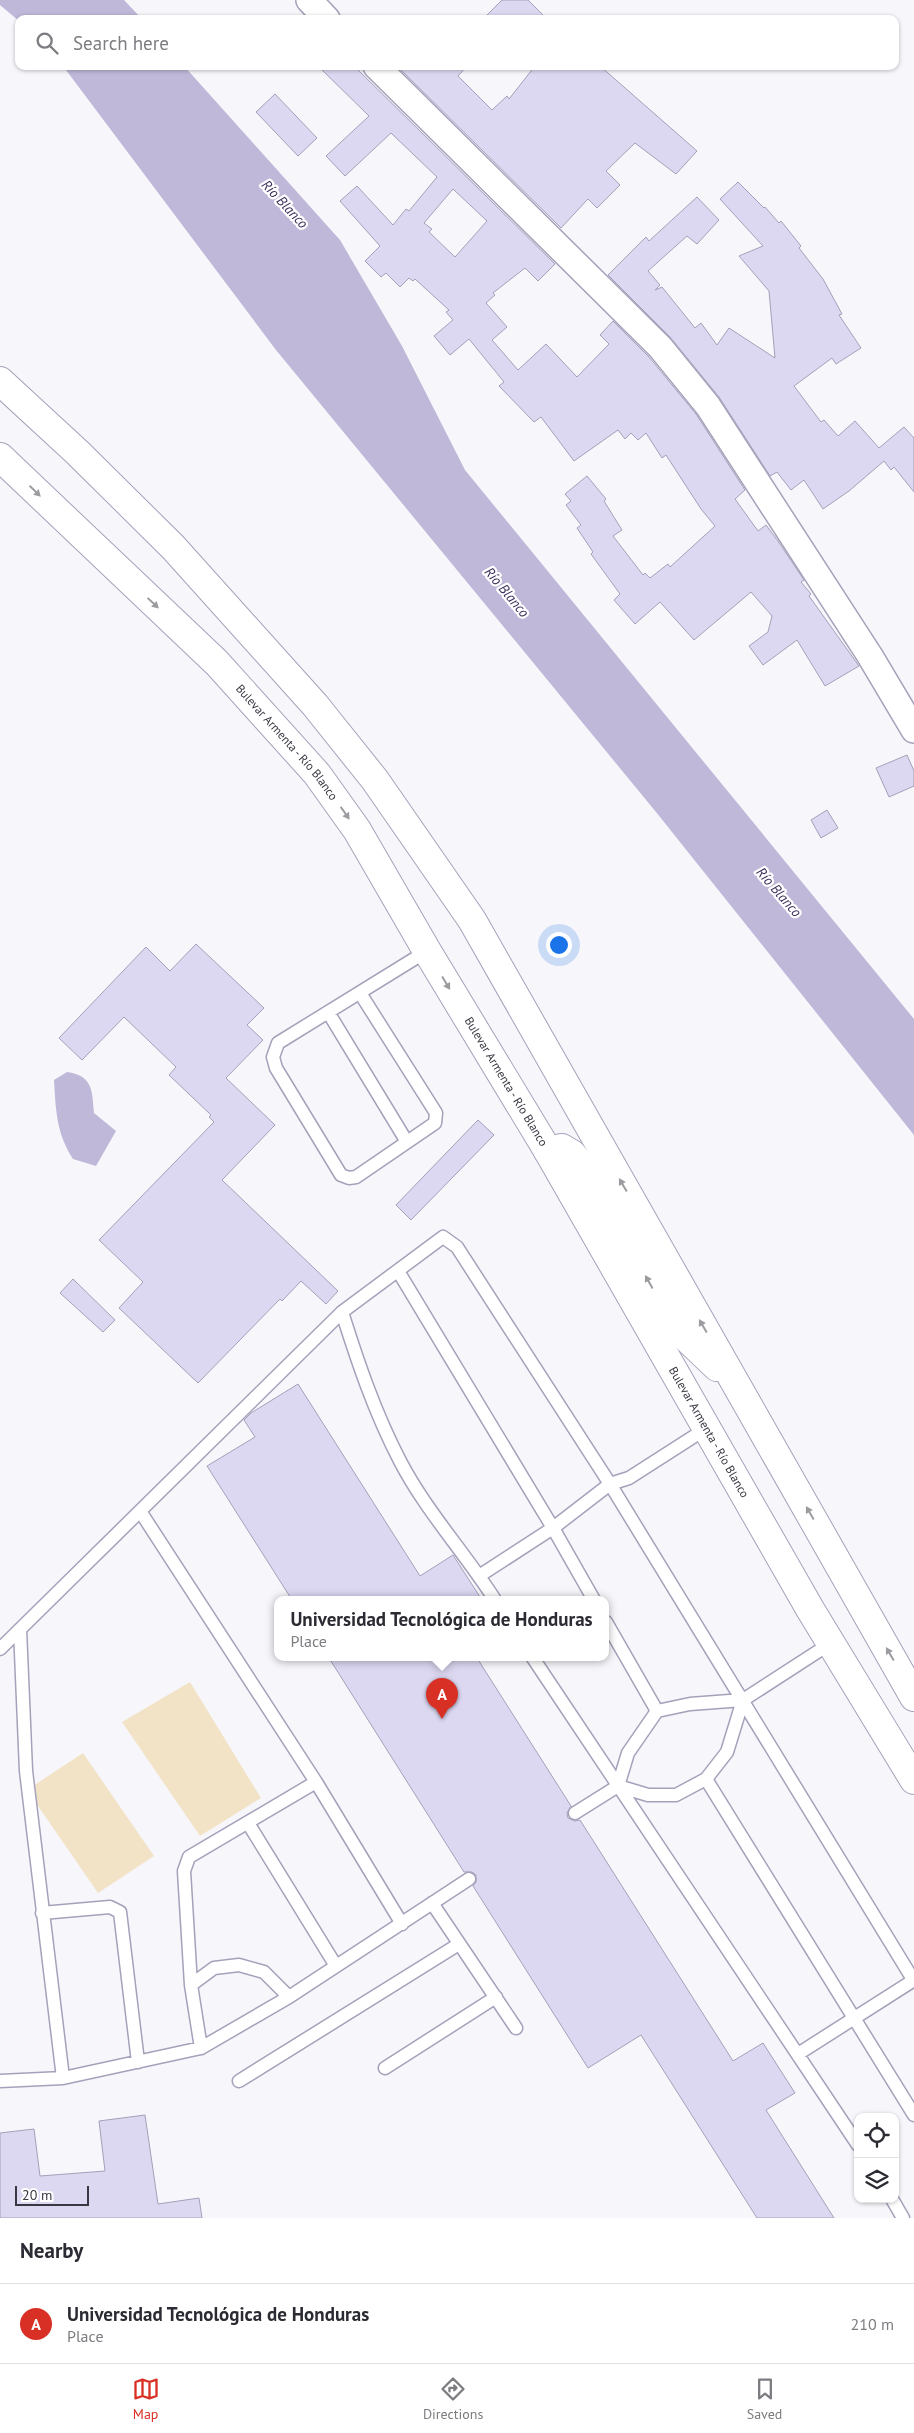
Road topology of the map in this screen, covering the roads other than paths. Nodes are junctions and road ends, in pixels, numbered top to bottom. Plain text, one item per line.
1 (308, 0) edge
2 (324, 15) edge
3 (380, 70) edge
4 (0, 381) edge
5 (0, 457) edge
6 (914, 730) edge
7 (427, 951) junction
8 (360, 993) junction
9 (328, 1012) junction
10 (407, 1142) junction
11 (548, 1151) junction
12 (398, 1272) junction
13 (342, 1312) junction
14 (737, 1384) junction
15 (707, 1428) junction
16 (610, 1484) junction
17 (140, 1511) junction
18 (553, 1528) junction
19 (479, 1576) junction
20 (492, 1596) edge
21 (592, 1596) edge
22 (609, 1627) edge
23 (20, 1629) junction
24 (831, 1643) junction
25 (0, 1649) edge
26 (535, 1661) edge
27 (914, 1697) edge
28 (742, 1700) junction
29 (657, 1711) junction
30 (706, 1779) junction
31 (914, 1780) edge
32 (316, 1782) junction
33 (618, 1786) junction
34 (575, 1813) dead end
35 (248, 1823) junction
36 (469, 1879) dead end
37 (432, 1903) junction
38 (42, 1913) junction
39 (402, 1924) junction
40 (459, 1944) junction
41 (336, 1966) junction
42 (914, 1980) edge
43 (191, 1985) junction
44 (289, 1996) junction
45 (496, 1997) junction
46 (854, 2019) junction
47 (516, 2028) dead end
48 (201, 2048) junction
49 (798, 2054) junction
50 (138, 2062) junction
51 (385, 2068) dead end
52 (63, 2078) junction
53 (0, 2081) edge
54 (238, 2081) dead end
55 (914, 2115) edge
56 (854, 2139) edge
57 (894, 2203) edge
58 (903, 2218) edge

1 - 2 street
3 - 6 street
14 -> 4 main road
5 -> 7 main road, Bulevar Armenta - Río Blanco
7 - 8 lane
7 -> 11 main road, Bulevar Armenta - Río Blanco
8 - 9 lane
8 - 10 lane
9 - 10 lane
9 - 10 lane
14 -> 11 main road
11 - 15 main road, Bulevar Armenta - Río Blanco
12 - 13 lane
12 - 16 lane
12 - 18 lane
13 - 17 lane
13 - 19 lane
27 -> 14 main road
15 - 16 lane
15 - 24 main road, Bulevar Armenta - Río Blanco
16 - 18 lane
16 - 28 lane
17 - 23 lane
17 - 32 lane
18 - 19 lane
18 - 21 lane
19 - 20 lane
22 - 29 lane
23 - 25 lane
23 - 38 lane
24 - 28 lane
24 - 31 main road, Bulevar Armenta - Río Blanco
26 - 33 lane
28 - 29 lane
28 - 30 lane
28 - 42 lane
29 - 33 lane
30 - 33 lane
30 - 46 lane
32 - 35 lane
32 - 39 lane
33 - 34 lane
33 - 49 lane
35 - 41 lane
35 - 43 lane
36 - 37 lane
37 - 39 lane
37 - 40 lane
38 - 50 lane
38 - 52 lane
39 - 41 lane
40 - 45 lane
40 - 54 lane
41 - 44 lane
42 - 46 lane
43 - 44 lane
43 - 48 lane
44 - 48 lane
45 - 47 lane
45 - 51 lane
46 - 49 lane
46 - 55 lane
48 - 50 lane
49 - 56 lane
50 - 52 lane
52 - 53 lane
57 - 58 lane

